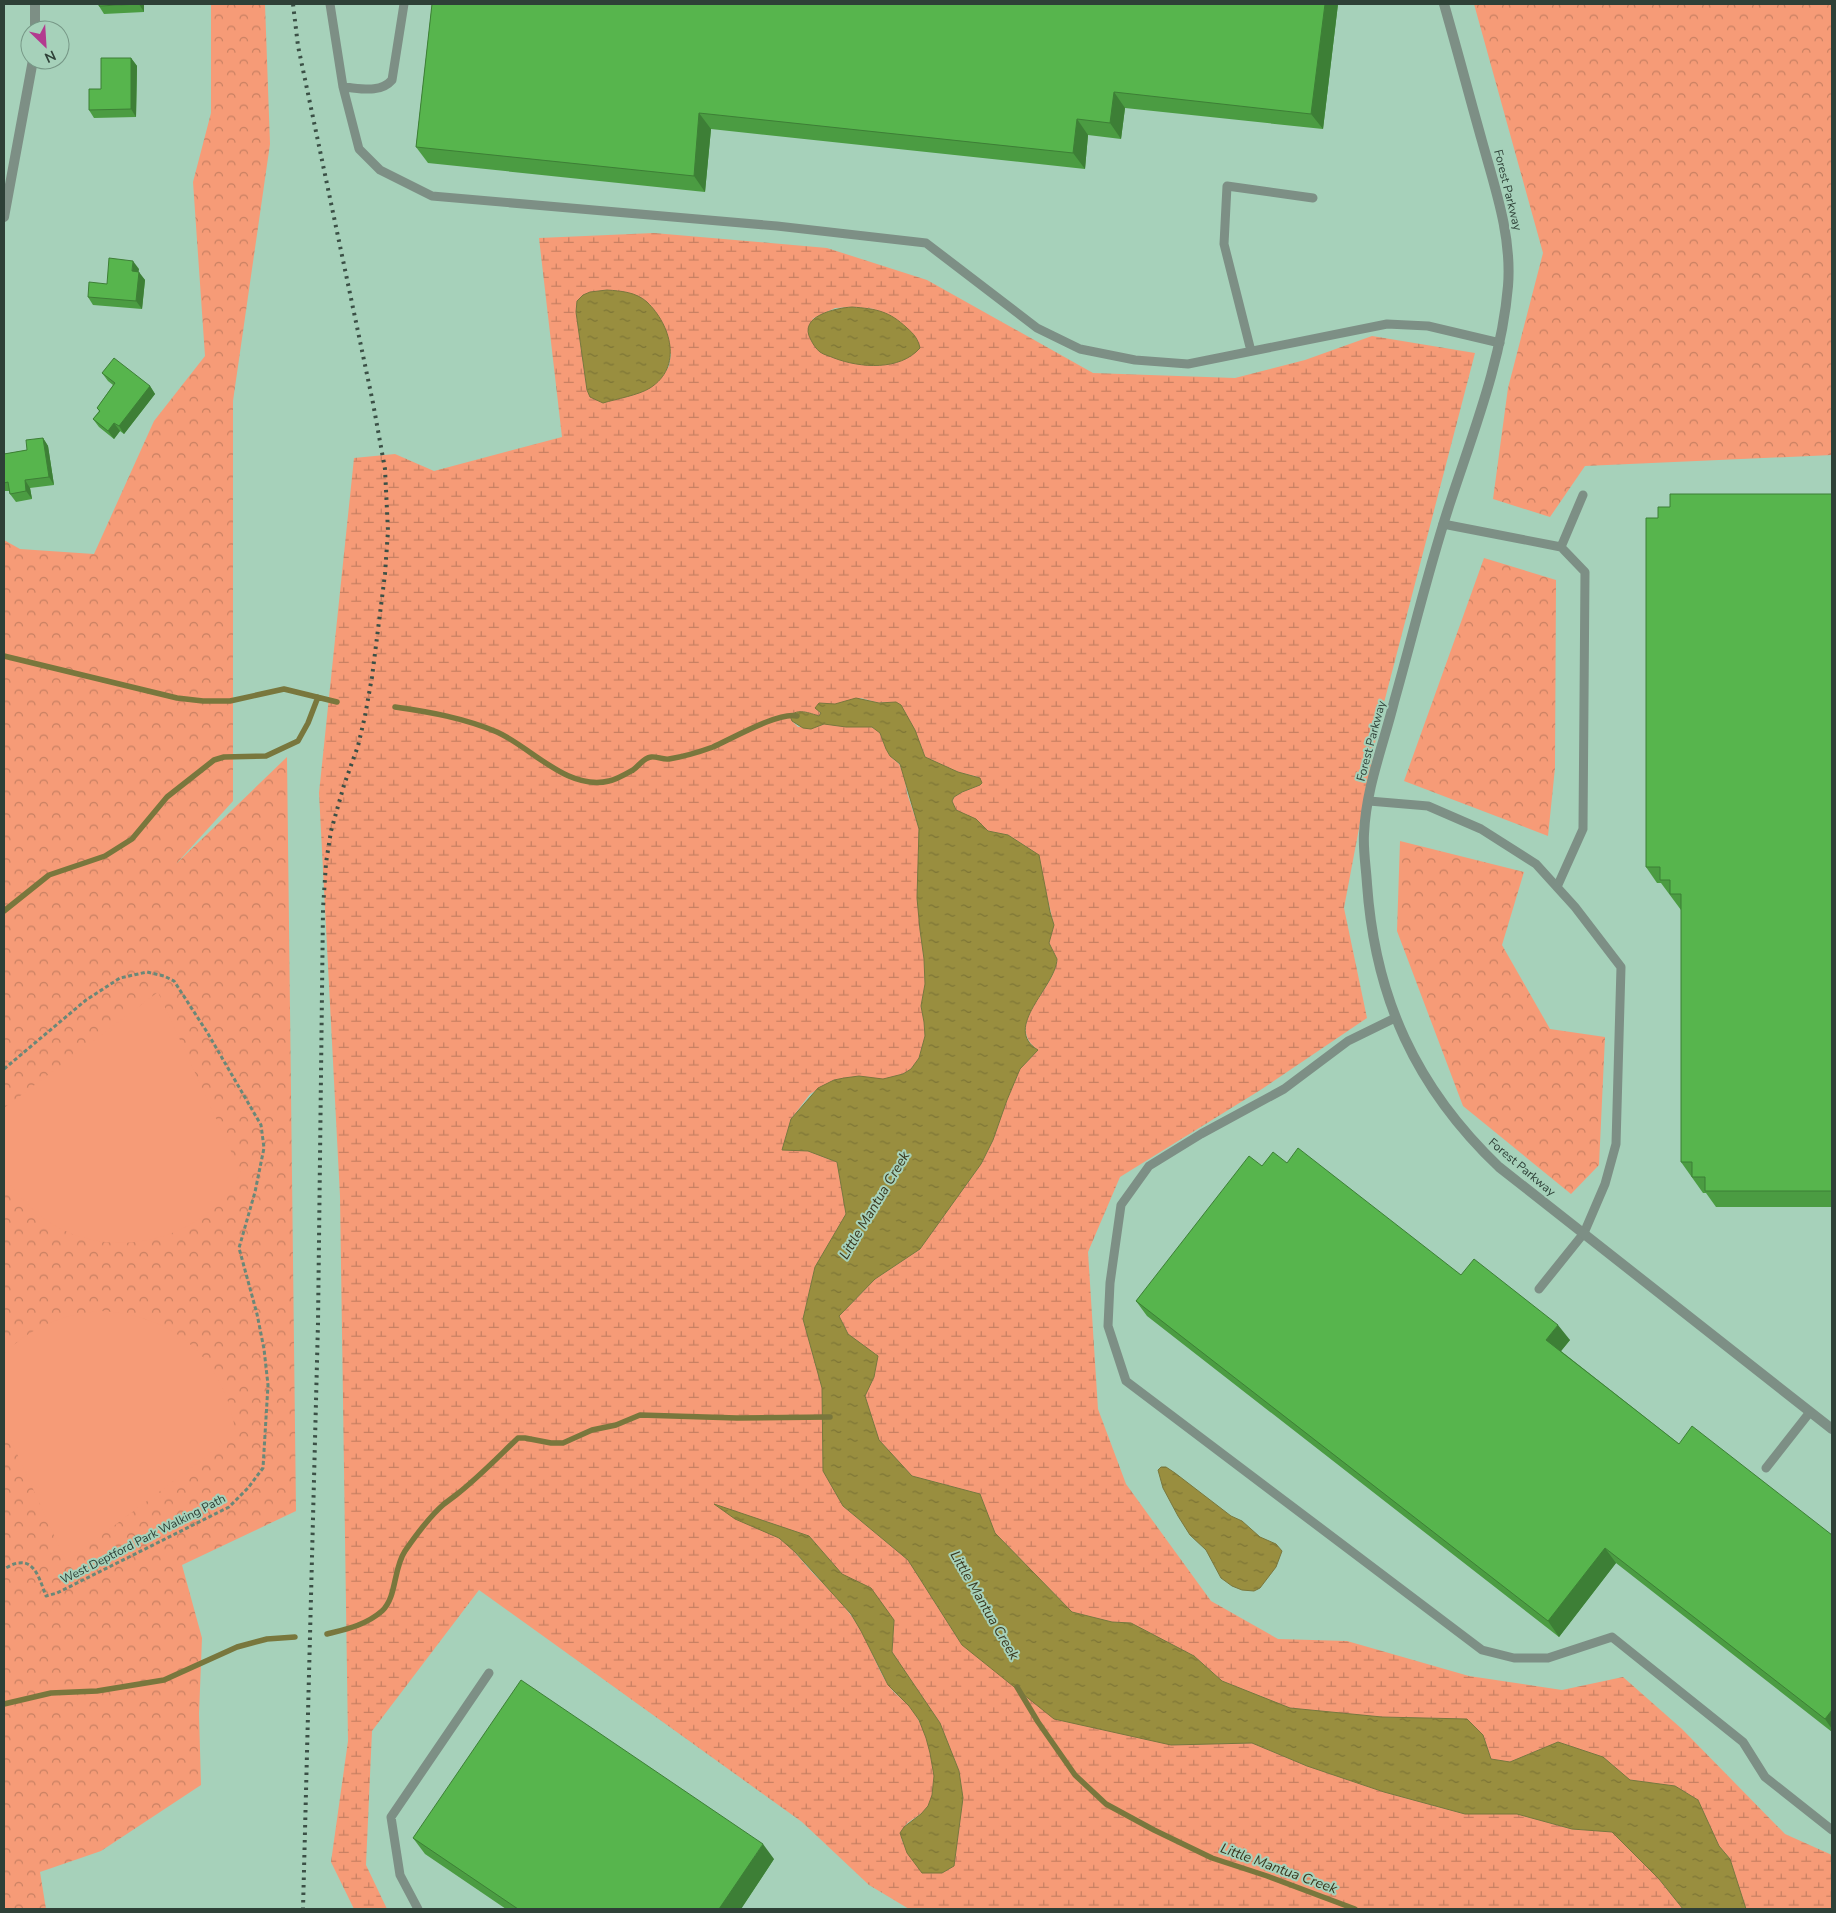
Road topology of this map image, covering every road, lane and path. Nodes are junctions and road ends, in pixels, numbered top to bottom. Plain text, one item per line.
1 (35, 4) edge
2 (330, 4) edge
3 (404, 4) edge
4 (1444, 4) edge
5 (35, 20) edge
6 (31, 70) edge
7 (343, 87) junction
8 (1313, 198) dead end
9 (4, 217) edge
10 (1500, 343) junction
11 (1251, 351) junction
12 (1583, 495) dead end
13 (1443, 524) junction
14 (1561, 547) junction
15 (1369, 801) junction
16 (1558, 887) junction
17 (1395, 1018) junction
18 (4, 1070) edge
19 (1584, 1233) junction
20 (1539, 1290) dead end
21 (1810, 1412) junction
22 (1832, 1429) edge
23 (1766, 1468) dead end
24 (4, 1569) edge
25 (489, 1674) dead end
26 (1832, 1830) edge
27 (418, 1909) edge

1 - 5 street
2 - 7 lane
3 - 7 lane
4 - 10 street, Forest Parkway
6 - 9 street
7 - 11 lane
8 - 11 lane
10 - 11 lane
10 - 13 street, Forest Parkway
12 - 14 lane
13 - 14 lane
13 - 15 street, Forest Parkway
14 - 16 lane
15 - 16 lane
15 - 17 street, Forest Parkway
16 - 19 lane
17 - 19 street, Forest Parkway
17 - 26 lane
18 - 24 path, West Deptford Park Walking Path
19 - 20 lane
19 - 21 street, Forest Parkway
21 - 22 street, Forest Parkway
21 - 23 lane
25 - 27 lane

